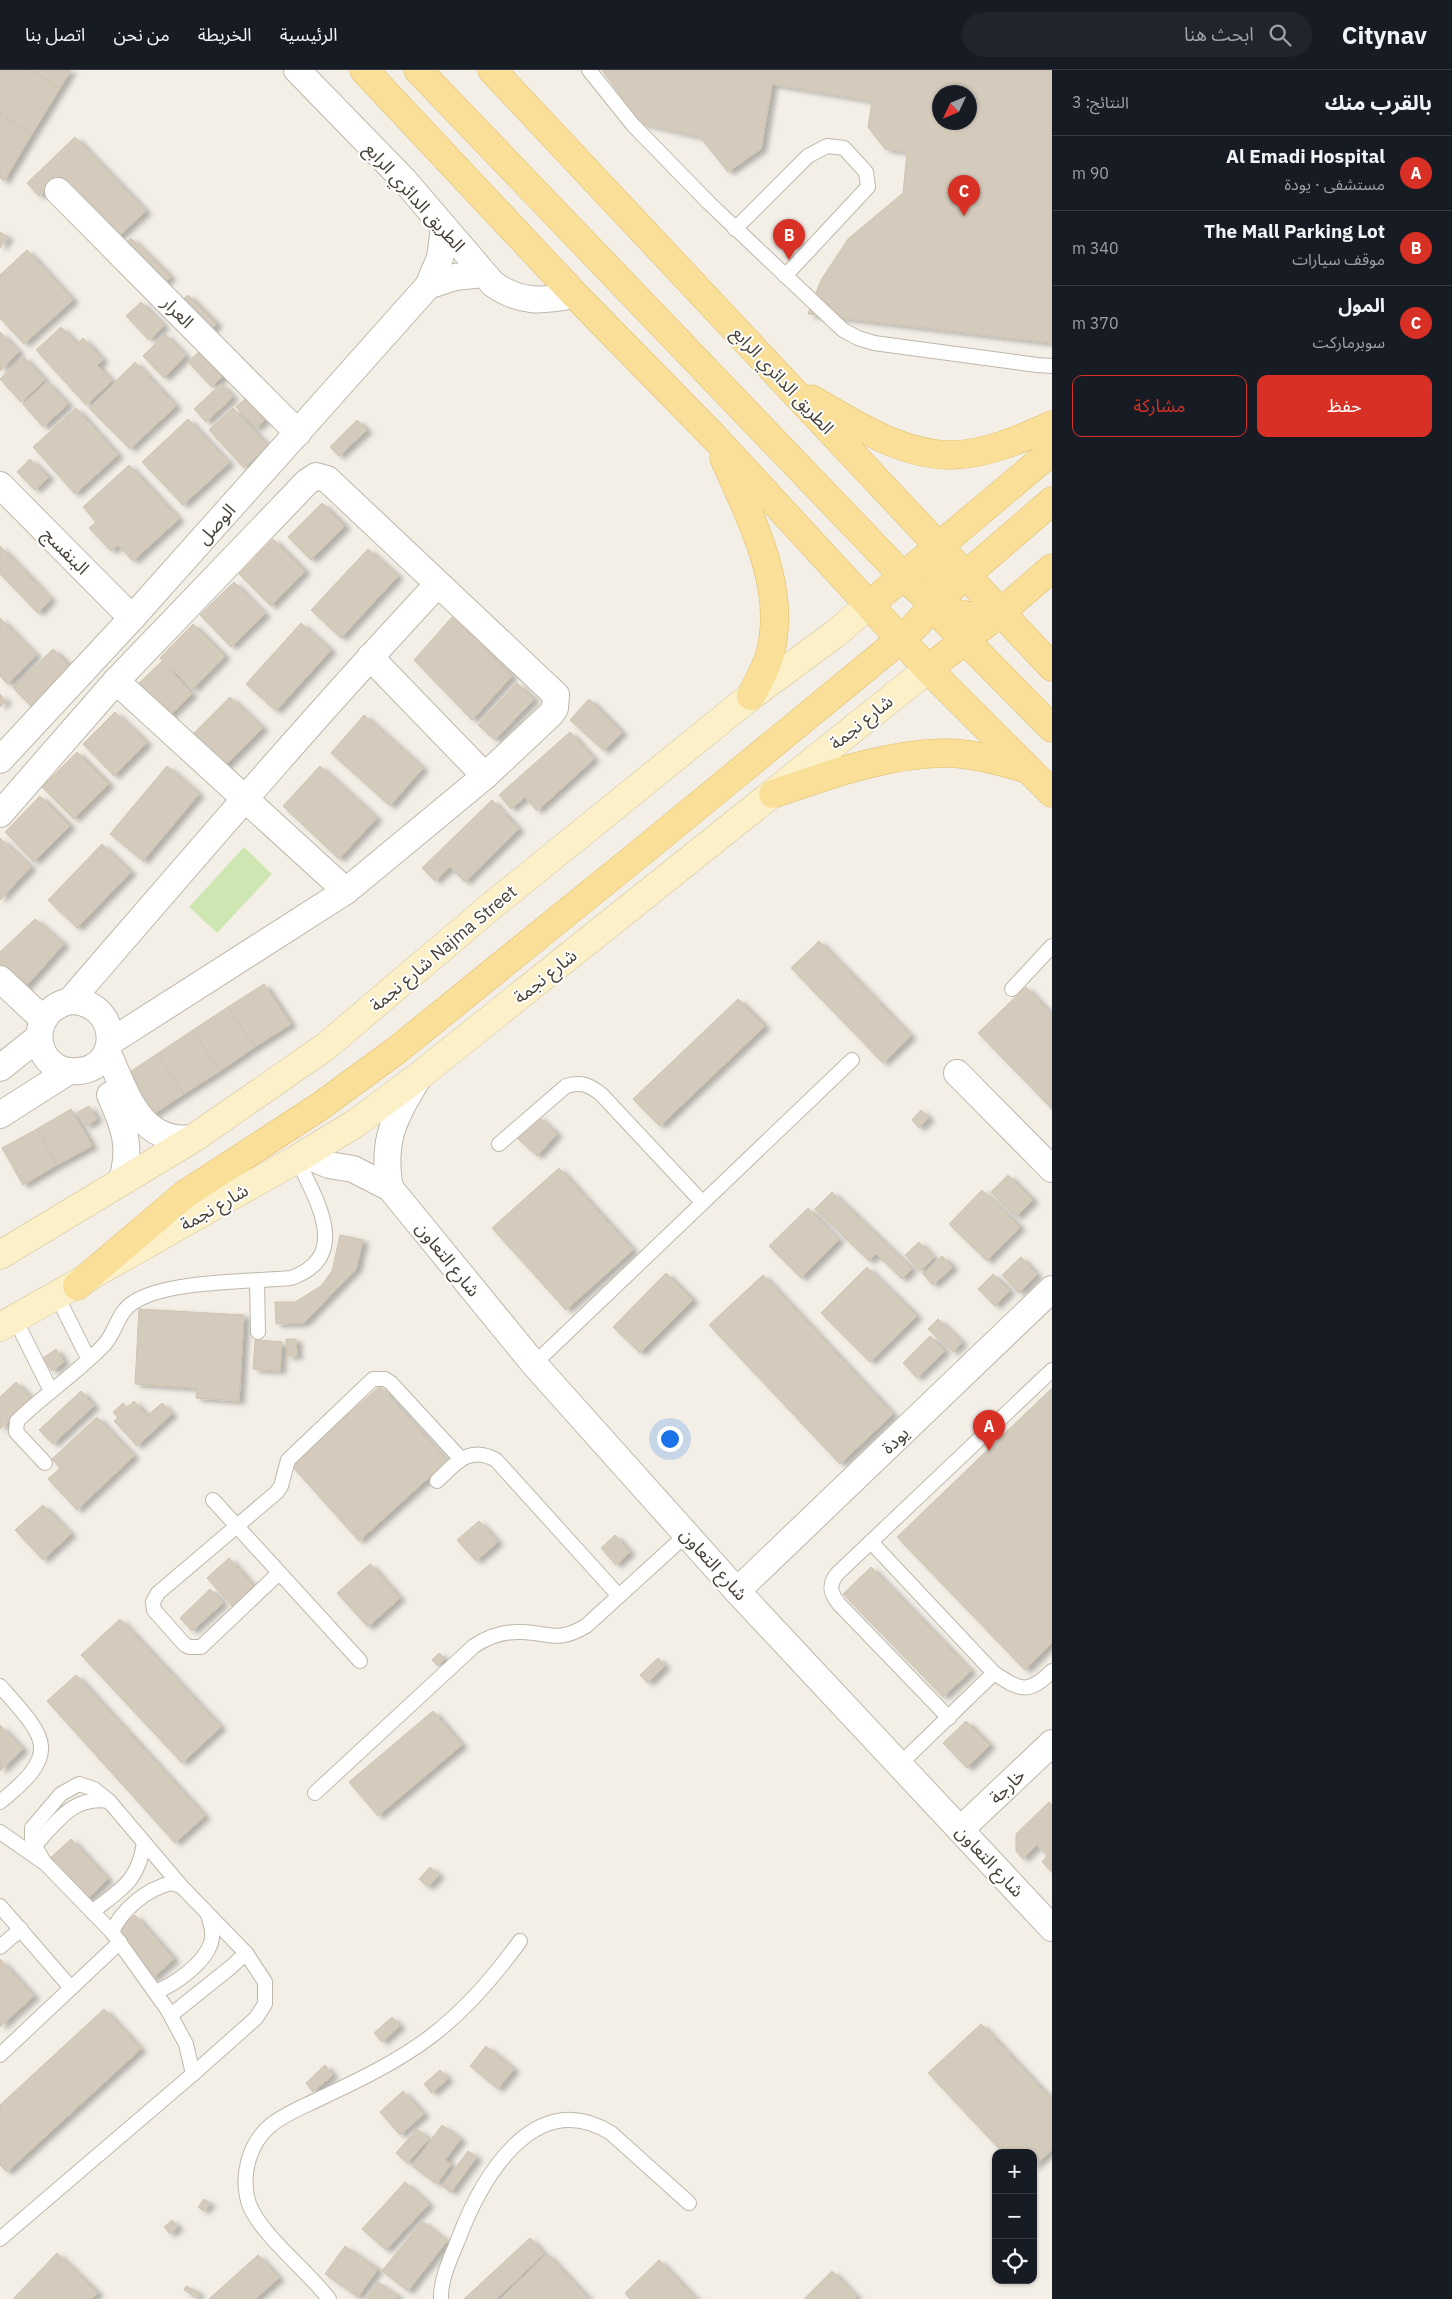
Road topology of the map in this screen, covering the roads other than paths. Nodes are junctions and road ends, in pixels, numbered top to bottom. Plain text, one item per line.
1 (297, 70) edge
2 (364, 70) edge
3 (418, 70) edge
4 (492, 70) edge
5 (590, 70) edge
6 (513, 81) edge
7 (58, 191) dead end
8 (444, 228) junction
9 (735, 229) junction
10 (483, 274) junction
11 (785, 276) junction
12 (428, 286) junction
13 (575, 295) junction
14 (1052, 366) edge
15 (788, 386) junction
16 (1052, 425) edge
17 (298, 433) junction
18 (715, 438) junction
19 (1052, 450) edge
20 (0, 485) edge
21 (1052, 501) edge
22 (938, 546) junction
23 (1052, 568) edge
24 (965, 575) junction
25 (903, 576) junction
26 (437, 585) junction
27 (869, 605) junction
28 (934, 606) junction
29 (1001, 612) junction
30 (132, 618) junction
31 (901, 639) junction
32 (966, 639) junction
33 (370, 657) junction
34 (1052, 667) edge
35 (928, 669) junction
36 (116, 681) junction
37 (751, 696) junction
38 (1052, 728) edge
39 (0, 760) edge
40 (1028, 769) junction
41 (485, 776) junction
42 (773, 794) junction
43 (1052, 794) edge
44 (244, 798) junction
45 (0, 814) edge
46 (346, 891) junction
47 (1052, 946) edge
48 (0, 979) edge
49 (1012, 989) dead end
50 (70, 1001) junction
51 (41, 1028) junction
52 (104, 1053) junction
53 (852, 1060) dead end
54 (0, 1068) edge
55 (69, 1071) junction
56 (957, 1073) dead end
57 (419, 1076) junction
58 (0, 1115) edge
59 (194, 1138) junction
60 (499, 1144) dead end
61 (301, 1157) junction
62 (1052, 1169) edge
63 (121, 1182) junction
64 (390, 1188) junction
65 (702, 1202) junction
66 (0, 1255) edge
67 (257, 1281) junction
68 (1052, 1289) edge
69 (67, 1291) junction
70 (8, 1323) edge
71 (258, 1332) dead end
72 (88, 1358) junction
73 (534, 1364) junction
74 (1052, 1370) edge
75 (51, 1391) junction
76 (461, 1459) junction
77 (45, 1463) dead end
78 (438, 1481) dead end
79 (213, 1500) dead end
80 (236, 1525) junction
81 (687, 1534) junction
82 (871, 1542) junction
83 (280, 1573) junction
84 (737, 1591) junction
85 (619, 1596) junction
86 (360, 1662) dead end
87 (1052, 1671) edge
88 (994, 1673) junction
89 (0, 1686) edge
90 (949, 1718) junction
91 (1052, 1743) edge
92 (899, 1765) junction
93 (315, 1793) dead end
94 (0, 1802) edge
95 (961, 1829) junction
96 (0, 1832) edge
97 (144, 1843) junction
98 (44, 1862) junction
99 (181, 1886) junction
100 (0, 1906) edge
101 (92, 1912) junction
102 (208, 1914) junction
103 (1052, 1928) edge
104 (20, 1929) junction
105 (116, 1937) junction
106 (520, 1941) dead end
107 (0, 1947) edge
108 (246, 1953) junction
109 (71, 1988) junction
110 (155, 1992) junction
111 (171, 2015) junction
112 (0, 2055) edge
113 (192, 2074) junction
114 (689, 2203) dead end
115 (0, 2239) edge
116 (329, 2299) edge
117 (441, 2299) edge

1 - 8 street, الطريق الدائري الرابع
2 - 13 main road
3 - 25 main road
4 - 6 main road, الطريق الدائري الرابع
5 - 9 lane
6 - 15 main road, الطريق الدائري الرابع
7 - 17 street, العرار
8 - 10 street, الطريق الدائري الرابع
8 - 12 street, الوصل
9 - 11 lane
9 - 11 lane
10 - 12 street
10 - 13 street, الطريق الدائري الرابع
11 - 14 lane
12 - 17 street, الوصل
13 - 18 main road
15 - 16 main road
15 - 22 main road, الطريق الدائري الرابع
17 - 30 street, الوصل
18 - 27 main road
18 - 37 main road
19 - 22 main road
20 - 30 street, البنفسج
21 - 24 main road
22 - 24 main road, الطريق الدائري الرابع
22 - 25 main road
22 - 28 main road
23 - 29 main road, شارع نجمة
24 - 28 main road
24 - 29 main road, الطريق الدائري الرابع
25 - 27 main road
25 - 28 main road
26 - 33 street
26 - 36 street
26 - 41 street
27 - 28 main road
27 - 31 main road
27 - 37 main road
28 - 29 main road
28 - 31 main road
28 - 32 main road
28 - 35 main road
29 - 32 main road, شارع نجمة
29 - 34 main road, الطريق الدائري الرابع
30 - 39 street, الوصل
31 - 35 main road
31 - 69 main road
32 - 35 main road, شارع نجمة
32 - 38 main road
33 - 41 street
33 - 44 street
35 - 40 main road
35 - 42 main road, شارع نجمة
36 - 44 street
36 - 45 street
37 - 59 main road, شارع نجمة Najma Street
40 - 42 main road
40 - 43 main road
41 - 46 street
42 - 57 main road, شارع نجمة
44 - 46 street
44 - 50 street
46 - 52 street
47 - 49 lane
48 - 51 street
50 - 51 street
50 - 52 street
51 - 54 street
51 - 55 street
52 - 55 street
52 - 59 street
52 - 63 street
53 - 65 lane
55 - 58 street
56 - 62 street
57 - 61 main road, شارع نجمة
57 - 64 street
59 - 63 main road, شارع نجمة Najma Street
60 - 65 lane
61 - 64 street, شارع التعاون
61 - 67 lane
61 - 69 main road, شارع نجمة
63 - 66 main road
64 - 73 street, شارع التعاون
65 - 73 lane
67 - 71 lane
67 - 72 lane
68 - 84 street, يودة
69 - 70 main road, شارع نجمة
69 - 72 lane
70 - 75 lane
72 - 75 lane
73 - 81 street, شارع التعاون
74 - 82 lane
75 - 77 lane
76 - 78 lane
76 - 80 lane
76 - 85 lane
79 - 80 lane
80 - 83 lane
80 - 83 lane
81 - 84 street, شارع التعاون
81 - 85 lane
82 - 88 lane
82 - 90 lane
83 - 86 lane
84 - 92 street, شارع التعاون
85 - 93 lane
87 - 88 lane
88 - 90 lane
89 - 94 lane
90 - 92 lane
91 - 95 street, خارجة
92 - 95 street, شارع التعاون
95 - 103 street, شارع التعاون
96 - 98 lane
97 - 98 lane
97 - 99 lane
97 - 101 lane
98 - 101 lane
99 - 102 lane
99 - 105 lane
100 - 104 lane
101 - 105 lane
102 - 108 lane
102 - 110 lane
104 - 107 lane
104 - 109 lane
105 - 109 lane
105 - 110 lane
106 - 116 lane
108 - 111 lane
108 - 113 lane
109 - 112 lane
110 - 111 lane
111 - 113 lane
113 - 115 lane
114 - 117 lane

